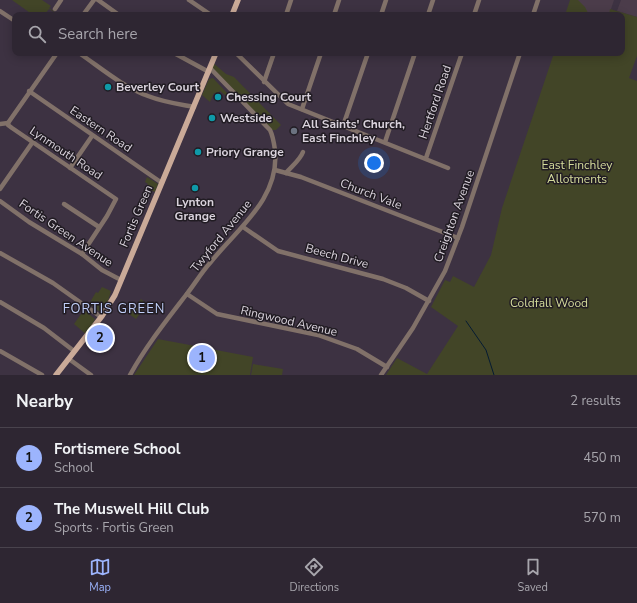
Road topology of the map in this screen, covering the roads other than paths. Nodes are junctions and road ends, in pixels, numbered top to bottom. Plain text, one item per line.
1 (62, 0) edge
2 (94, 0) edge
3 (98, 0) edge
4 (189, 0) edge
5 (238, 0) edge
6 (291, 0) edge
7 (339, 0) edge
8 (386, 0) edge
9 (434, 0) edge
10 (480, 0) edge
11 (538, 0) edge
12 (55, 9) dead end
13 (0, 11) edge
14 (85, 12) edge
15 (115, 12) edge
16 (207, 12) edge
17 (233, 12) edge
18 (287, 12) edge
19 (335, 12) edge
20 (382, 12) edge
21 (429, 12) edge
22 (475, 12) edge
23 (534, 12) edge
24 (12, 19) edge
25 (55, 56) edge
26 (83, 56) edge
27 (180, 56) edge
28 (215, 56) edge
29 (239, 56) edge
30 (273, 56) edge
31 (320, 56) edge
32 (367, 56) edge
33 (414, 56) edge
34 (461, 56) edge
35 (519, 56) edge
36 (209, 70) junction
37 (264, 82) junction
38 (29, 91) junction
39 (194, 107) junction
40 (302, 109) junction
41 (8, 123) junction
42 (0, 124) edge
43 (343, 126) junction
44 (92, 136) junction
45 (385, 142) junction
46 (32, 143) junction
47 (303, 152) dead end
48 (426, 158) junction
49 (70, 168) junction
50 (448, 168) dead end
51 (275, 170) junction
52 (286, 173) junction
53 (162, 183) junction
54 (0, 189) edge
55 (0, 201) edge
56 (64, 204) dead end
57 (99, 227) junction
58 (243, 227) junction
59 (458, 238) junction
60 (0, 253) edge
61 (82, 254) junction
62 (121, 280) junction
63 (187, 294) junction
64 (429, 301) junction
65 (0, 302) edge
66 (101, 317) junction
67 (0, 351) edge
68 (74, 351) junction
69 (69, 359) junction
70 (387, 366) junction
71 (42, 375) edge
72 (56, 375) edge
73 (92, 375) edge
74 (130, 375) edge
75 (381, 375) edge

1 - 12 street
2 - 14 street
3 - 15 street
4 - 16 street
5 - 17 main road
6 - 18 street
7 - 19 street
8 - 20 street
9 - 21 street
10 - 22 street
11 - 23 street
13 - 24 street
25 - 38 street
26 - 39 street
27 - 36 street, Twyford Avenue
28 - 36 main road, Fortis Green
29 - 37 street
30 - 37 street
31 - 40 street
32 - 43 street
33 - 45 street
34 - 48 street, Hertford Road
35 - 59 street, Creighton Avenue
36 - 39 main road, Fortis Green
36 - 51 street, Twyford Avenue
37 - 40 street
38 - 41 street
38 - 44 street, Eastern Road
39 - 53 main road, Fortis Green
40 - 43 street
41 - 42 street
41 - 46 street, Lynmouth Road
43 - 45 street
44 - 49 street
44 - 53 street, Eastern Road
45 - 48 street
46 - 49 street, Lynmouth Road
46 - 54 street
47 - 52 street
48 - 50 street
49 - 57 street, Lynmouth Road
51 - 52 street, Church Vale
51 - 58 street, Twyford Avenue
52 - 59 street, Church Vale
53 - 62 main road, Fortis Green
55 - 61 street, Fortis Green Avenue
56 - 57 street
57 - 61 street
58 - 63 street, Twyford Avenue
58 - 64 street, Beech Drive
59 - 64 street, Creighton Avenue
60 - 66 street
61 - 62 street, Fortis Green Avenue
62 - 66 main road, Fortis Green
63 - 70 street, Ringwood Avenue
63 - 74 street, Twyford Avenue
64 - 70 street, Creighton Avenue
65 - 68 street
66 - 68 main road, Fortis Green
67 - 71 street
68 - 69 main road, Fortis Green
69 - 72 main road, Fortis Green
69 - 73 street
70 - 75 street, Creighton Avenue

